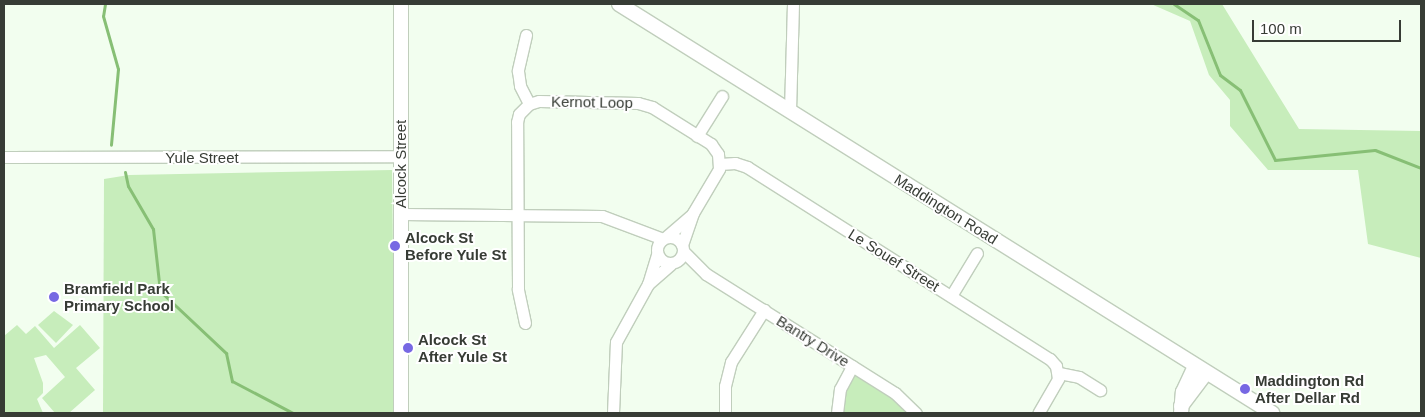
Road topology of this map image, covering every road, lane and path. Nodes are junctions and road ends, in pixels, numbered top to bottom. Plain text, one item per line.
1 (400, 4) edge
2 (619, 4) edge
3 (793, 4) edge
4 (526, 36) dead end
5 (722, 96) dead end
6 (529, 104) junction
7 (790, 111) junction
8 (697, 136) junction
9 (401, 156) junction
10 (4, 157) edge
11 (720, 164) junction
12 (693, 213) junction
13 (402, 214) junction
14 (519, 215) junction
15 (631, 227) junction
16 (665, 238) junction
17 (683, 248) junction
18 (656, 253) junction
19 (977, 253) dead end
20 (674, 263) junction
21 (706, 274) junction
22 (648, 284) junction
23 (950, 296) junction
24 (764, 310) junction
25 (525, 323) dead end
26 (852, 366) junction
27 (1200, 369) junction
28 (1059, 373) junction
29 (1100, 390) dead end
30 (1181, 410) edge
31 (401, 413) edge
32 (613, 413) edge
33 (725, 413) edge
34 (837, 413) edge
35 (916, 413) edge
36 (1038, 413) edge
37 (1272, 413) edge

1 - 9 main road, Alcock Street
2 - 7 main road, Maddington Road
3 - 7 street
4 - 6 street
5 - 8 street
6 - 8 street, Kernot Loop
6 - 14 street, Kernot Loop
7 - 27 main road, Maddington Road
8 - 11 street, Kernot Loop
9 - 10 street, Yule Street
9 - 13 main road, Alcock Street
11 - 12 street
11 - 23 street, Le Souef Street
12 - 16 street
12 - 17 street
13 - 14 street
13 - 31 main road, Alcock Street
14 - 15 street
14 - 25 street, Kernot Loop
15 - 16 street
15 - 18 street
16 - 17 street
16 - 18 street
17 - 20 street
17 - 21 street, Bantry Drive
18 - 20 street
18 - 22 street
19 - 23 street
20 - 21 street, Bantry Drive
20 - 22 street
21 - 24 street, Bantry Drive
22 - 32 street
23 - 28 street, Le Souef Street
24 - 26 street, Bantry Drive
24 - 33 street
26 - 34 street
26 - 35 street, Bantry Drive
27 - 30 main road
27 - 37 main road, Maddington Road
28 - 29 street
28 - 36 street

